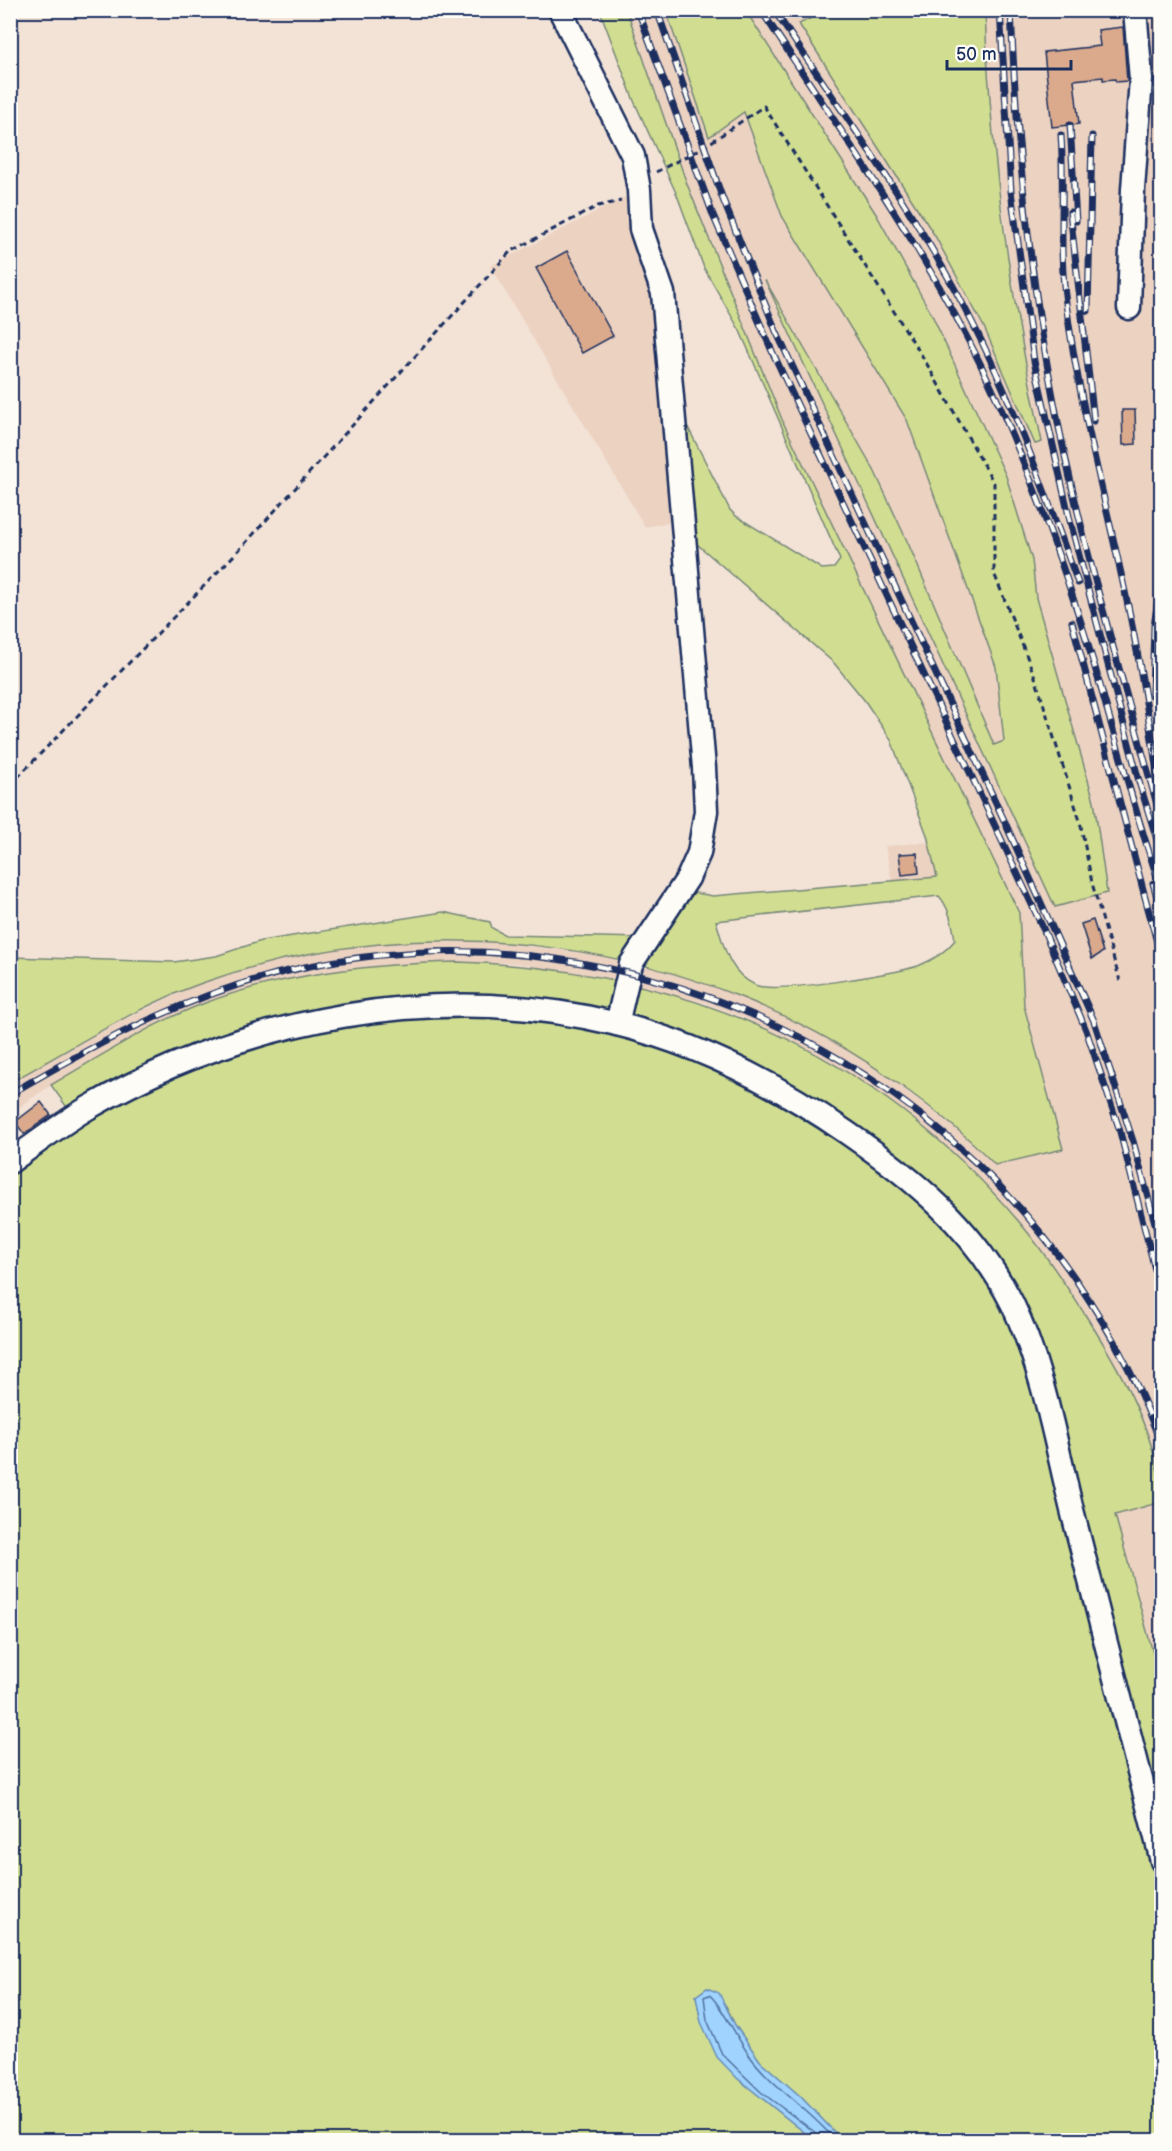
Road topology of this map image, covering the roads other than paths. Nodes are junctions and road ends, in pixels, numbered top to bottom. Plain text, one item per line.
1 (560, 10) edge
2 (1135, 10) edge
3 (1130, 308) dead end
4 (617, 1024) junction
5 (10, 1162) edge
6 (1161, 1861) edge

1 - 4 lane
2 - 3 lane
4 - 5 lane
4 - 6 lane

